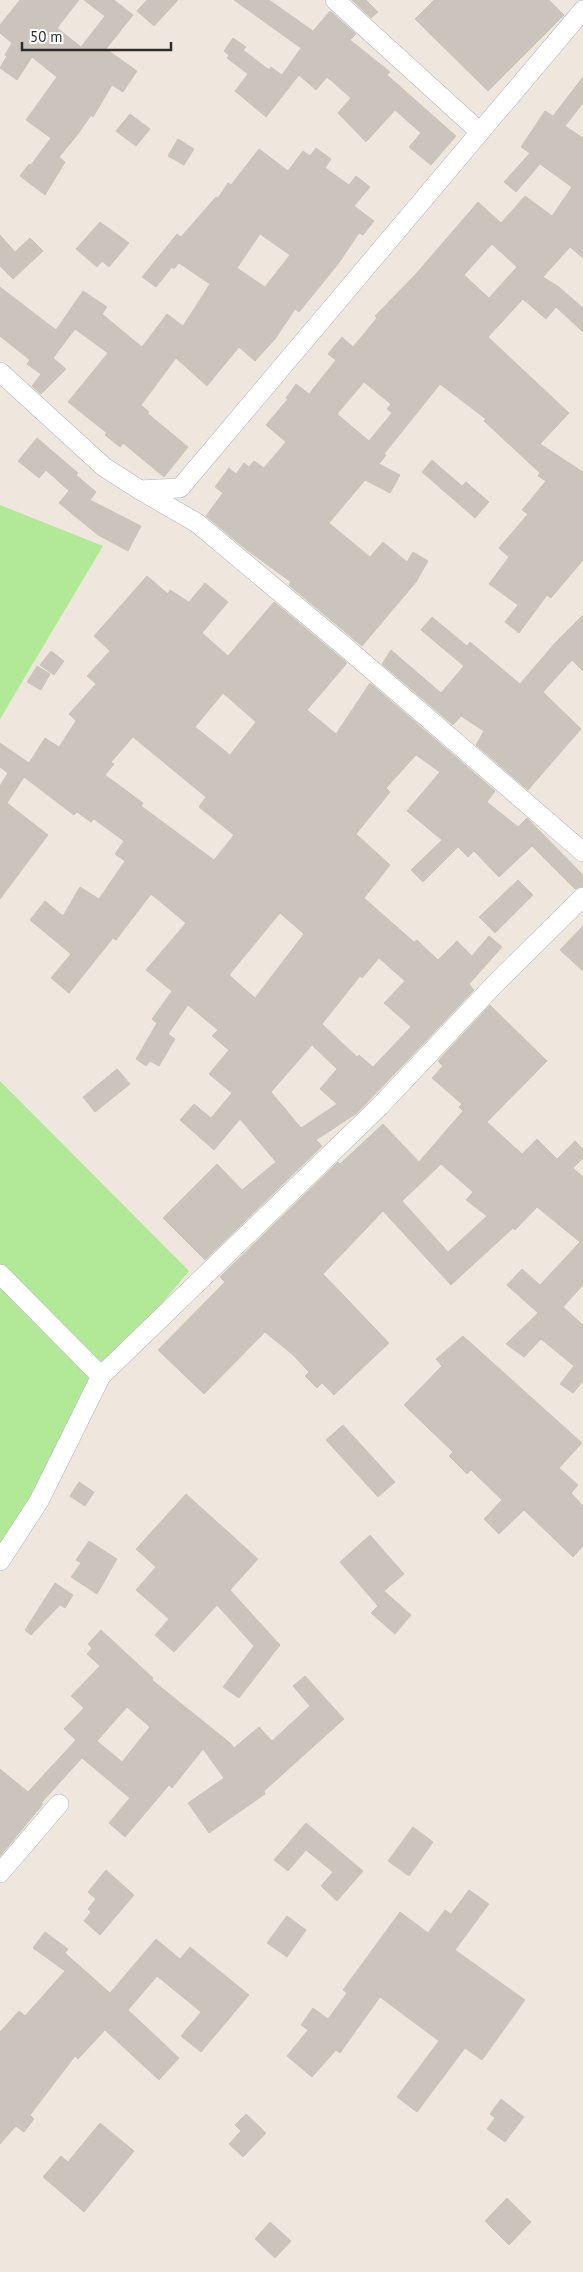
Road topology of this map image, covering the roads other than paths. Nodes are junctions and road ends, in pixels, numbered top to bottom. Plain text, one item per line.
1 (335, 0) edge
2 (583, 10) edge
3 (480, 132) junction
4 (0, 372) edge
5 (140, 490) junction
6 (583, 852) edge
7 (583, 896) edge
8 (0, 1274) edge
9 (101, 1376) junction
10 (0, 1561) edge
11 (60, 1804) dead end
12 (0, 1873) edge

1 - 3 street
2 - 3 street
3 - 5 street
4 - 5 street
5 - 6 street
7 - 9 street
8 - 9 street
9 - 10 street
11 - 12 street

